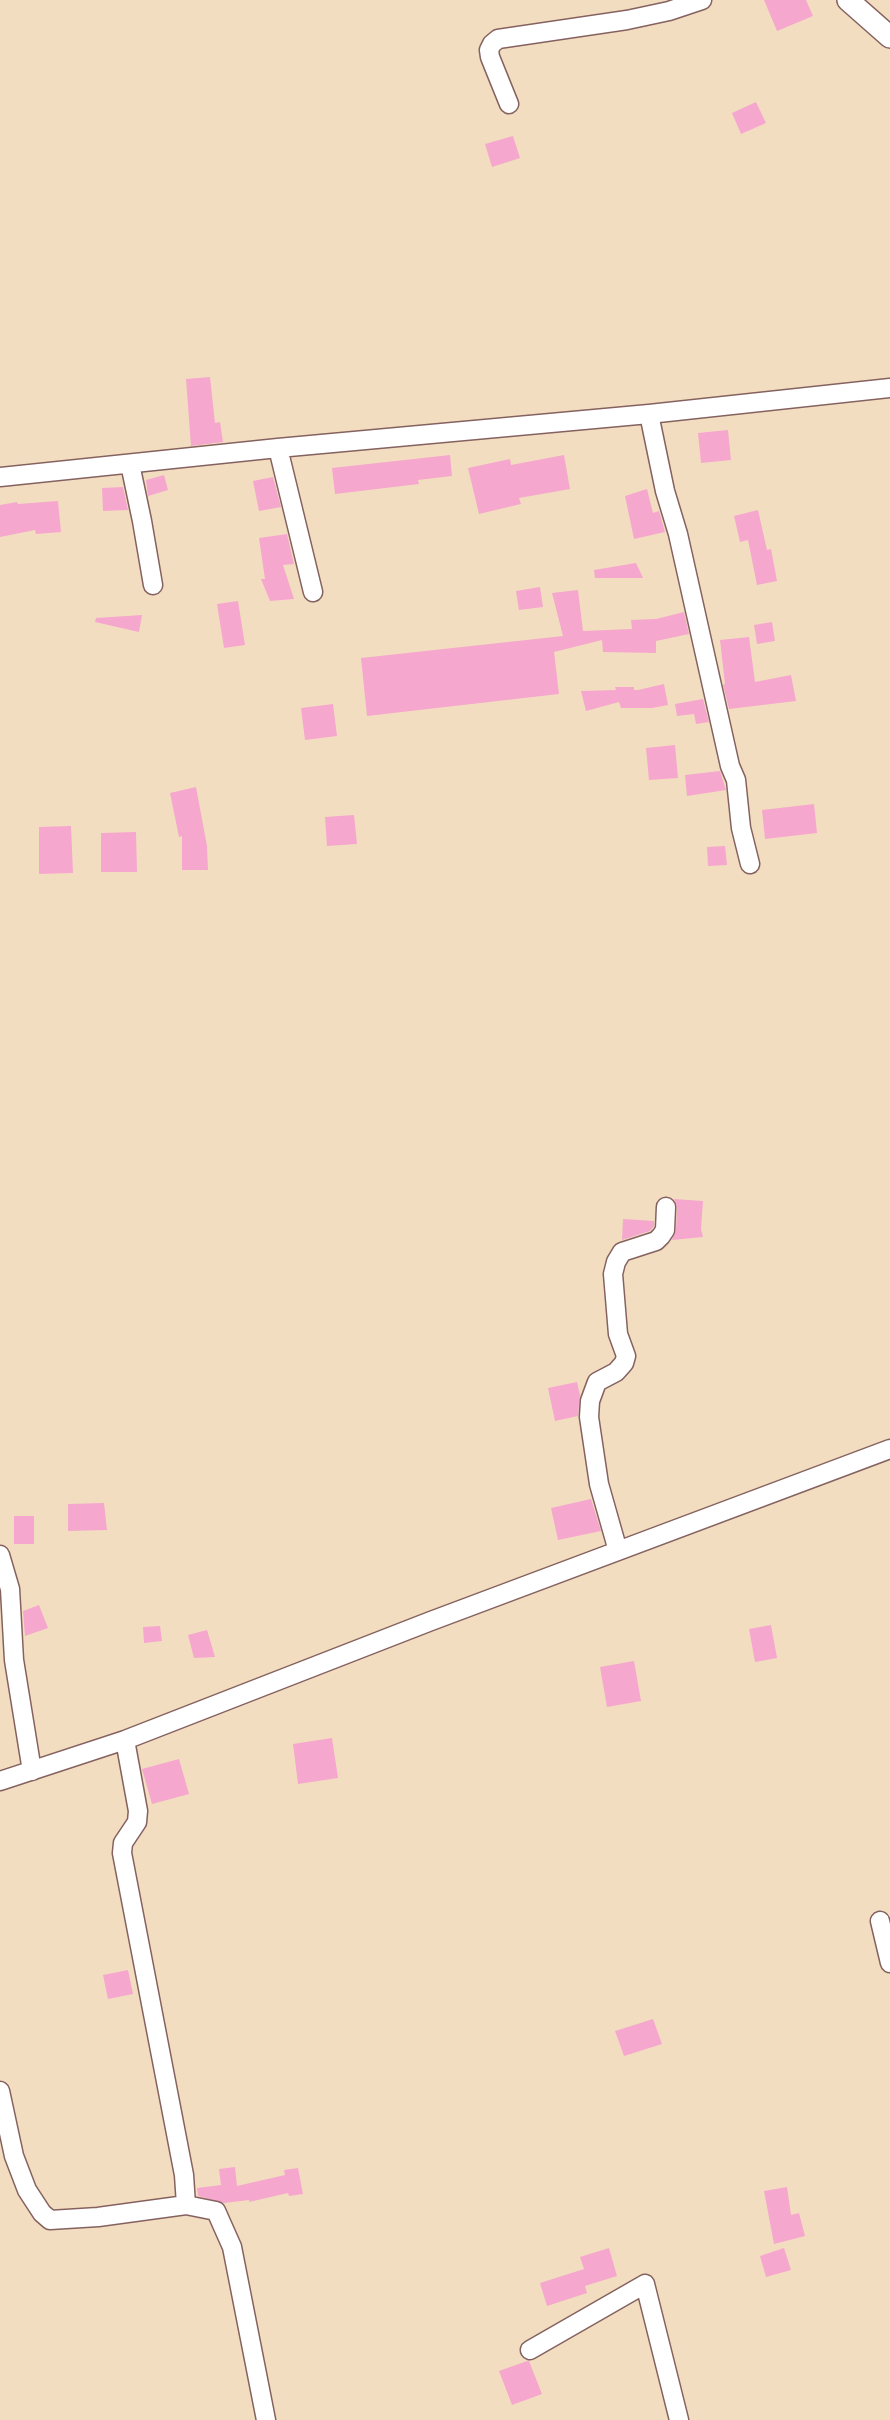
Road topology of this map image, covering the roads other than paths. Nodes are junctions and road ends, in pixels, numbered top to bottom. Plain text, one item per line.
1 (702, 0) edge
2 (848, 0) edge
3 (890, 37) edge
4 (509, 104) dead end
5 (890, 387) edge
6 (649, 414) junction
7 (278, 448) junction
8 (130, 464) junction
9 (0, 477) edge
10 (153, 585) dead end
11 (313, 592) dead end
12 (750, 864) dead end
13 (666, 1207) dead end
14 (890, 1449) edge
15 (618, 1551) junction
16 (0, 1555) edge
17 (125, 1740) junction
18 (32, 1771) junction
19 (0, 1781) edge
20 (880, 1921) dead end
21 (890, 1963) edge
22 (0, 2091) edge
23 (186, 2206) junction
24 (530, 2350) dead end
25 (266, 2420) edge
26 (679, 2420) edge

1 - 4 street
2 - 3 street
5 - 6 street
6 - 7 street
6 - 12 street
7 - 8 street
7 - 11 street
8 - 9 street
8 - 10 street
13 - 15 street
14 - 15 street
15 - 17 street
16 - 18 street
17 - 18 street
17 - 23 street
18 - 19 street
20 - 21 street
22 - 23 street
23 - 25 street
24 - 26 street

